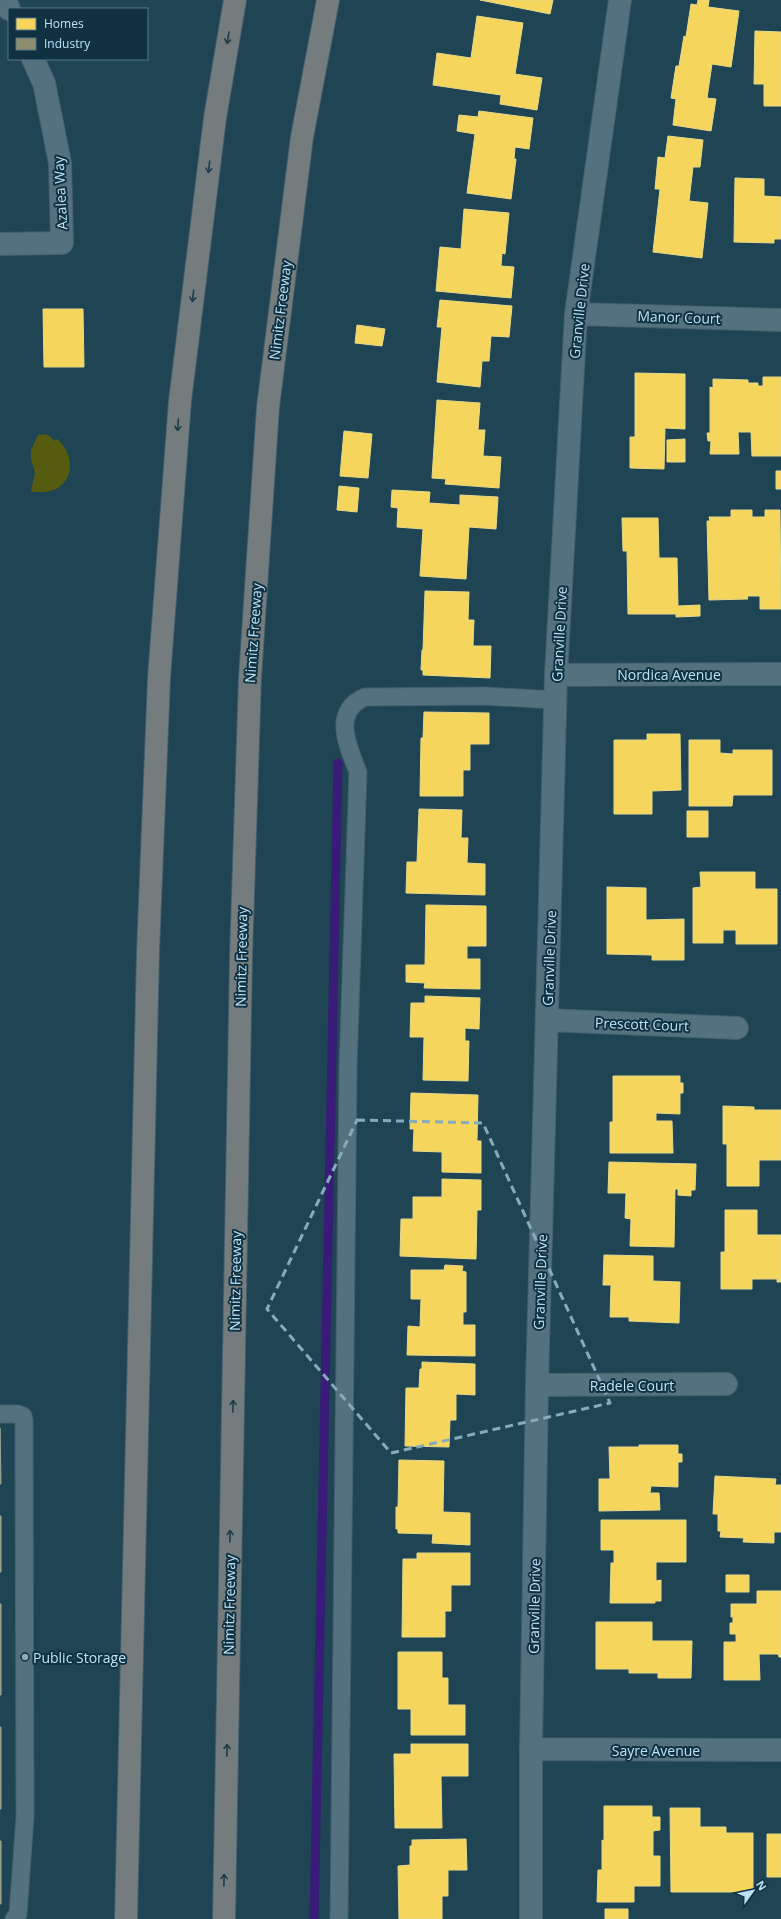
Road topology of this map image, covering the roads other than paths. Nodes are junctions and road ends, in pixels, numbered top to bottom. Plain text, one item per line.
1 (235, 0) edge
2 (328, 0) edge
3 (620, 0) edge
4 (33, 60) edge
5 (0, 244) edge
6 (576, 314) junction
7 (781, 320) edge
8 (781, 674) edge
9 (556, 675) junction
10 (556, 700) junction
11 (547, 1020) junction
12 (737, 1028) dead end
13 (726, 1384) dead end
14 (537, 1385) junction
15 (0, 1414) edge
16 (531, 1749) junction
17 (781, 1750) edge
18 (14, 1919) edge
19 (126, 1919) edge
20 (224, 1919) edge
21 (339, 1919) edge
22 (531, 1919) edge

1 -> 19 highway
20 -> 2 highway, Nimitz Freeway
3 - 6 street, Granville Drive
4 - 5 street, Azalea Way
6 - 7 street, Manor Court
6 - 9 street, Granville Drive
8 - 9 street, Nordica Avenue
9 - 10 street, Granville Drive
10 - 11 street, Granville Drive
10 - 21 lane
11 - 12 street, Prescott Court
11 - 14 street, Granville Drive
13 - 14 street, Radele Court
14 - 16 street, Granville Drive
15 - 18 lane
16 - 17 street, Sayre Avenue
16 - 22 street, Granville Drive

